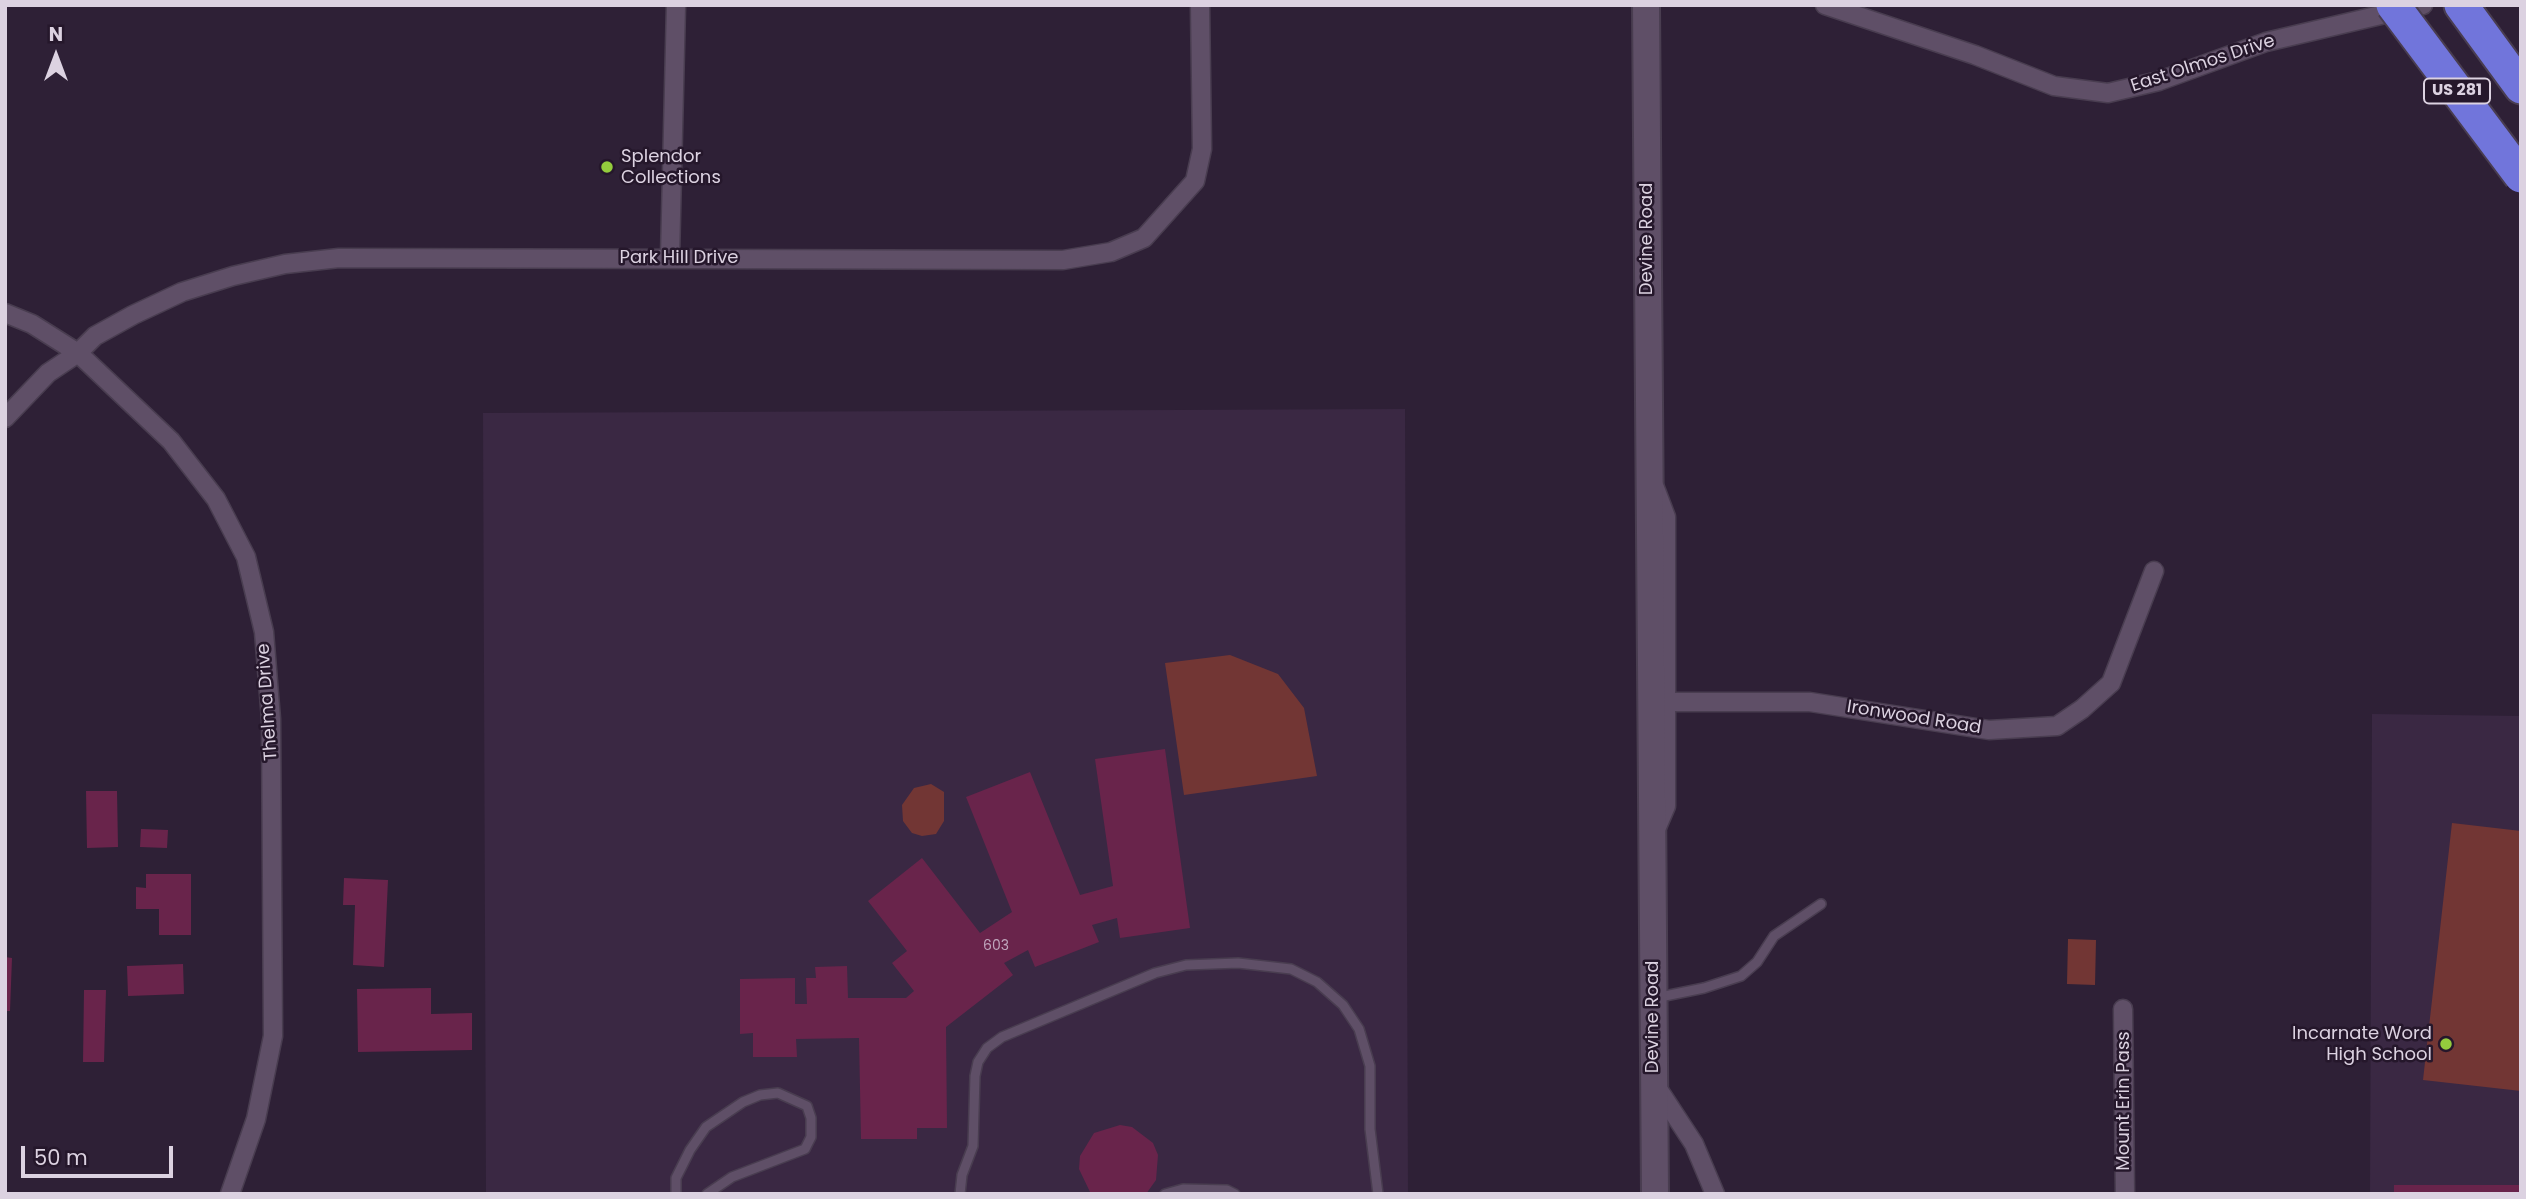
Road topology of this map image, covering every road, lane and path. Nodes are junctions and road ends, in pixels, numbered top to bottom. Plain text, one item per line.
1 (676, 5) edge
2 (1200, 5) edge
3 (1646, 5) edge
4 (1825, 5) edge
5 (2393, 5) edge
6 (2423, 5) edge
7 (2461, 5) edge
8 (2521, 88) edge
9 (2521, 176) edge
10 (670, 257) junction
11 (5, 313) edge
12 (78, 353) junction
13 (5, 418) edge
14 (1649, 472) junction
15 (2154, 571) dead end
16 (1666, 702) junction
17 (1652, 840) junction
18 (1821, 904) dead end
19 (1653, 998) junction
20 (2123, 1009) dead end
21 (1654, 1083) junction
22 (230, 1194) edge
23 (677, 1194) edge
24 (707, 1194) edge
25 (960, 1194) edge
26 (1166, 1194) edge
27 (1235, 1194) edge
28 (1378, 1194) edge
29 (1655, 1194) edge
30 (1715, 1194) edge
31 (2125, 1194) edge

1 - 10 street
2 - 10 street, Park Hill Drive
3 - 14 street, Devine Road
4 - 6 street, East Olmos Drive
5 - 9 highway, US 281, bridge
7 - 8 highway, US 281
10 - 12 street, Park Hill Drive
11 - 12 street, Thelma Drive
12 - 13 street, Park Hill Drive
12 - 22 street, Thelma Drive
14 - 16 street, Devine Road
14 - 17 street, Devine Road
15 - 16 street, Ironwood Road
16 - 17 street, Devine Road
17 - 19 street, Devine Road
18 - 19 lane
19 - 21 street, Devine Road
20 - 31 street, Mount Erin Pass
21 - 29 street, Devine Road
21 - 30 street
23 - 24 lane
25 - 28 lane
26 - 27 lane

